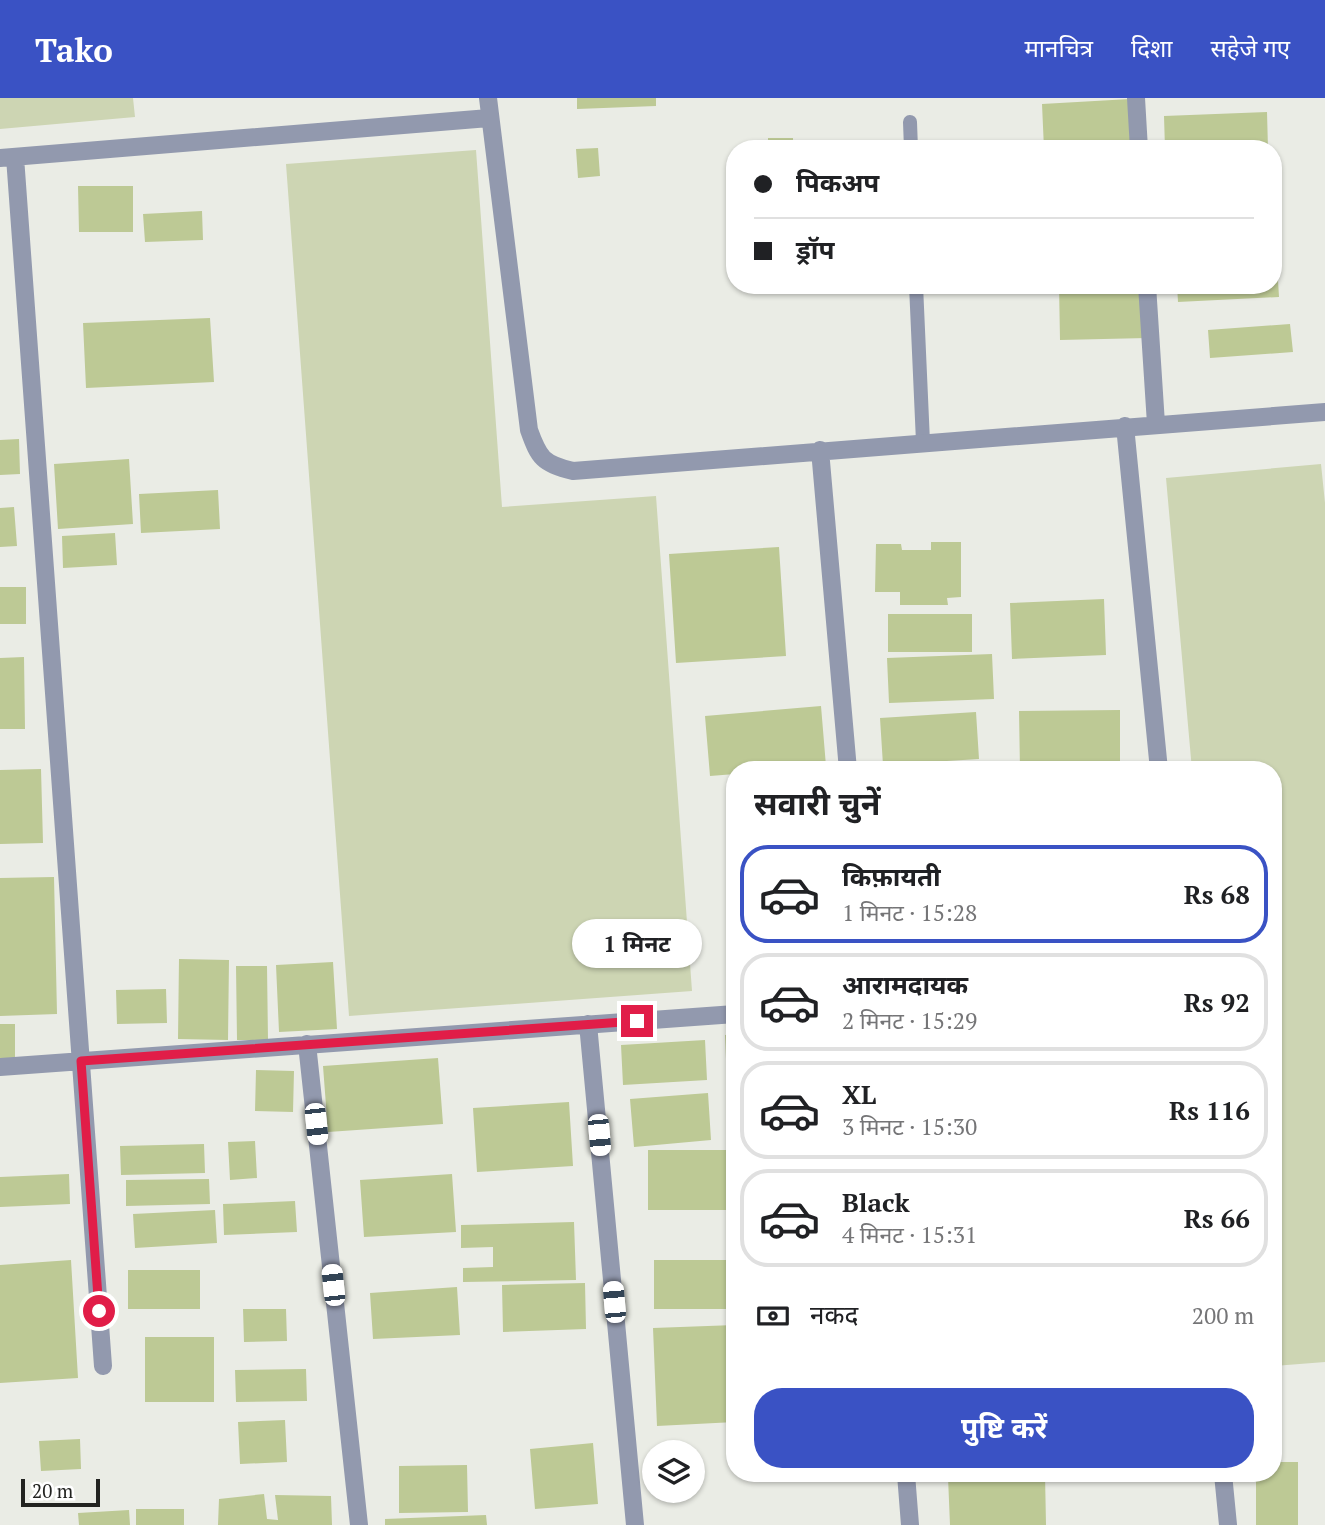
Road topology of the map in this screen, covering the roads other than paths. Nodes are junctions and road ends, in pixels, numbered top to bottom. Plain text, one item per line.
1 (488, 98) edge
2 (1136, 98) edge
3 (489, 118) junction
4 (910, 122) dead end
5 (911, 140) edge
6 (1138, 140) edge
7 (8, 158) edge
8 (916, 294) edge
9 (1148, 294) edge
10 (1325, 412) edge
11 (1156, 424) junction
12 (1125, 426) junction
13 (923, 442) junction
14 (820, 450) junction
15 (847, 761) edge
16 (1158, 761) edge
17 (726, 1015) edge
18 (588, 1024) junction
19 (307, 1044) junction
20 (81, 1061) junction
21 (0, 1067) edge
22 (103, 1366) dead end
23 (907, 1482) edge
24 (1224, 1482) edge
25 (359, 1525) edge
26 (635, 1525) edge
27 (910, 1525) edge
28 (1228, 1525) edge

1 - 3 street
2 - 6 street
3 - 7 street
3 - 14 street
4 - 5 lane
7 - 20 street
8 - 13 lane
9 - 11 street
10 - 11 street
11 - 12 street
12 - 13 street
12 - 16 street
13 - 14 street
14 - 15 street
17 - 18 street
18 - 19 street
18 - 26 street
19 - 20 street
19 - 25 street
20 - 21 street
20 - 22 street
23 - 27 street
24 - 28 street

